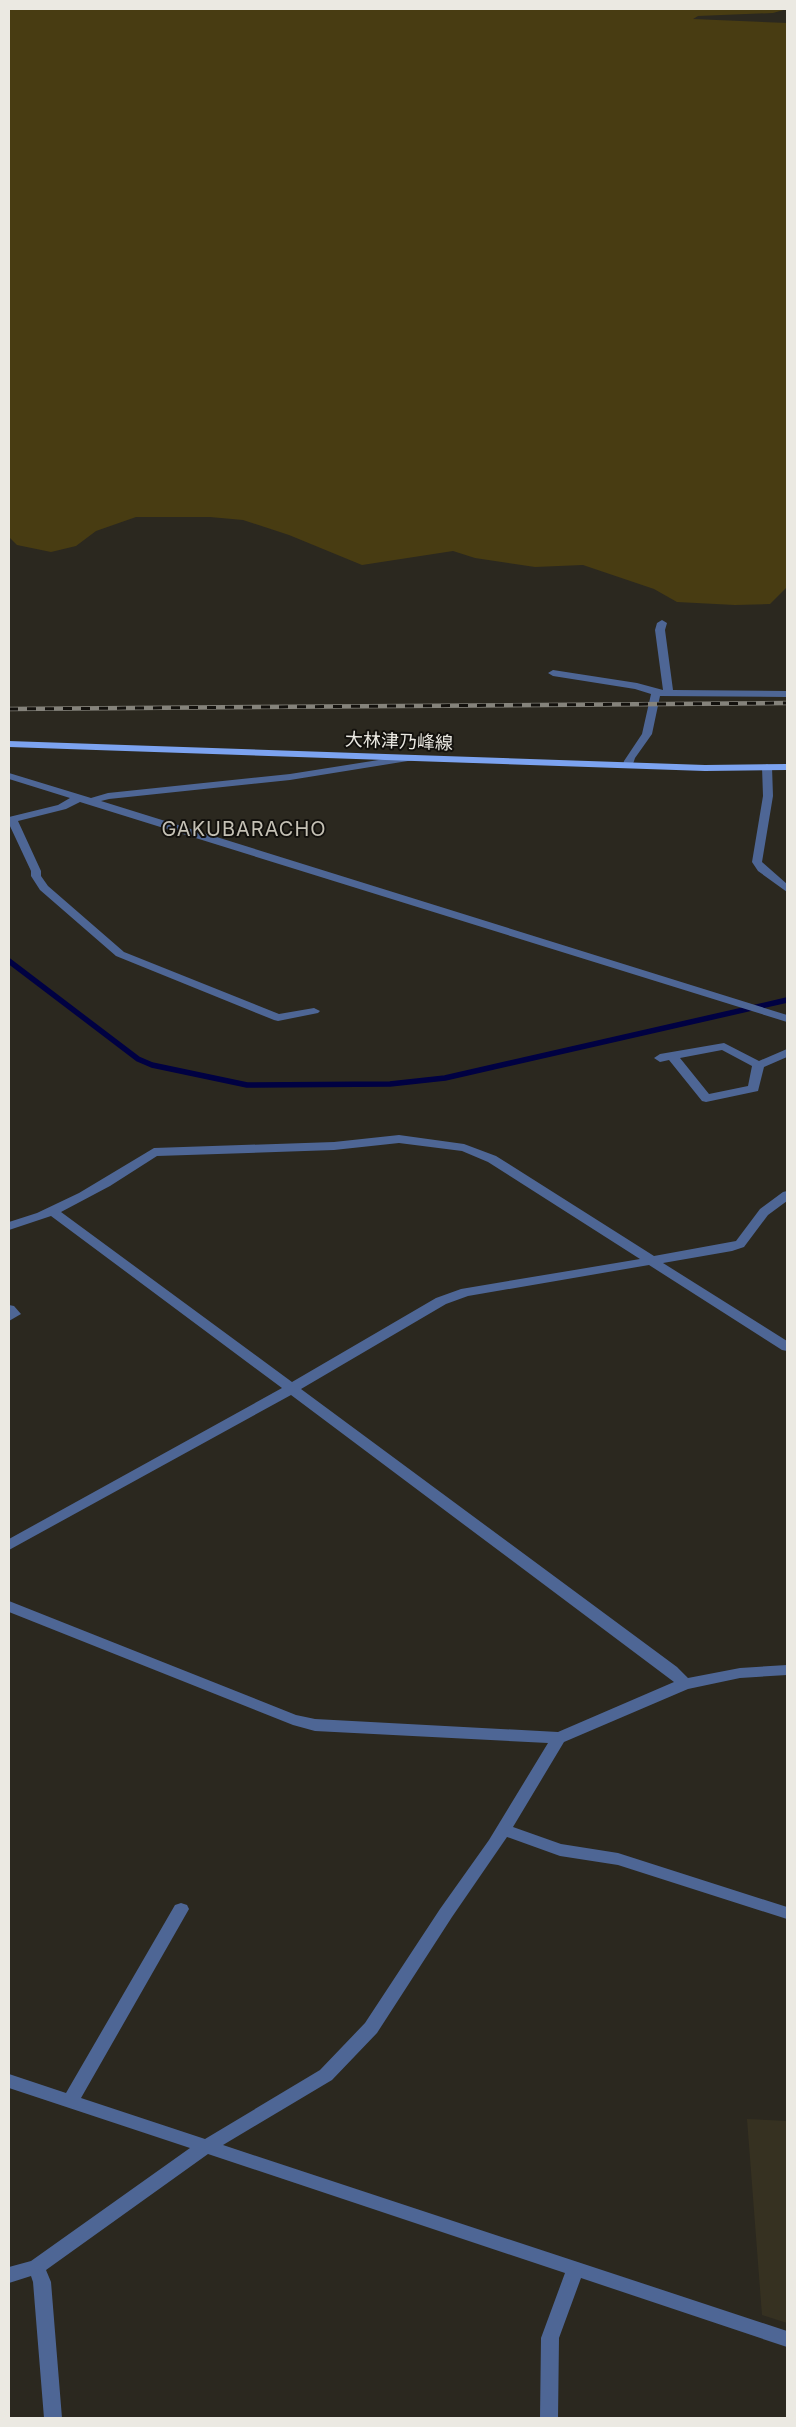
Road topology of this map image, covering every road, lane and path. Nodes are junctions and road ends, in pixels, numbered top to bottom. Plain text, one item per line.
1 (662, 623) dead end
2 (553, 673) dead end
3 (656, 693) junction
4 (668, 693) junction
5 (787, 694) edge
6 (9, 744) edge
7 (410, 758) junction
8 (628, 765) junction
9 (767, 767) junction
10 (787, 767) edge
11 (9, 776) edge
12 (77, 799) junction
13 (89, 802) junction
14 (11, 820) edge
15 (787, 889) edge
16 (314, 1011) dead end
17 (787, 1019) edge
18 (787, 1053) edge
19 (758, 1065) junction
20 (787, 1195) edge
21 (51, 1210) junction
22 (9, 1226) edge
23 (654, 1261) junction
24 (9, 1309) edge
25 (9, 1317) edge
26 (787, 1347) edge
27 (291, 1388) junction
28 (9, 1545) edge
29 (9, 1606) edge
30 (787, 1670) edge
31 (685, 1684) junction
32 (559, 1738) junction
33 (504, 1830) junction
34 (181, 1909) dead end
35 (787, 1913) edge
36 (9, 2081) edge
37 (70, 2102) junction
38 (207, 2146) junction
39 (36, 2266) junction
40 (576, 2268) junction
41 (9, 2274) edge
42 (787, 2339) edge
43 (54, 2418) edge
44 (549, 2418) edge

1 - 4 street
2 - 3 street
3 - 4 street
3 - 8 street
4 - 5 street
6 - 7 main road, 大林津乃峰線
7 - 8 main road, 大林津乃峰線
7 - 13 street
8 - 9 main road, 大林津乃峰線
9 - 10 main road, 大林津乃峰線
9 - 15 street
11 - 12 street
12 - 13 street
12 - 14 street
13 - 17 street
14 - 16 street
18 - 19 street
19 - 19 street
20 - 23 street
21 - 22 street
21 - 23 street
21 - 27 street
23 - 26 street
23 - 27 street
24 - 25 street
27 - 28 street
27 - 31 street
29 - 32 street
30 - 31 street
31 - 32 street
32 - 33 street
33 - 35 street
33 - 38 street
34 - 37 street
36 - 37 street
37 - 38 street
38 - 39 street
38 - 40 street
39 - 41 street
39 - 43 street
40 - 42 street
40 - 44 street

